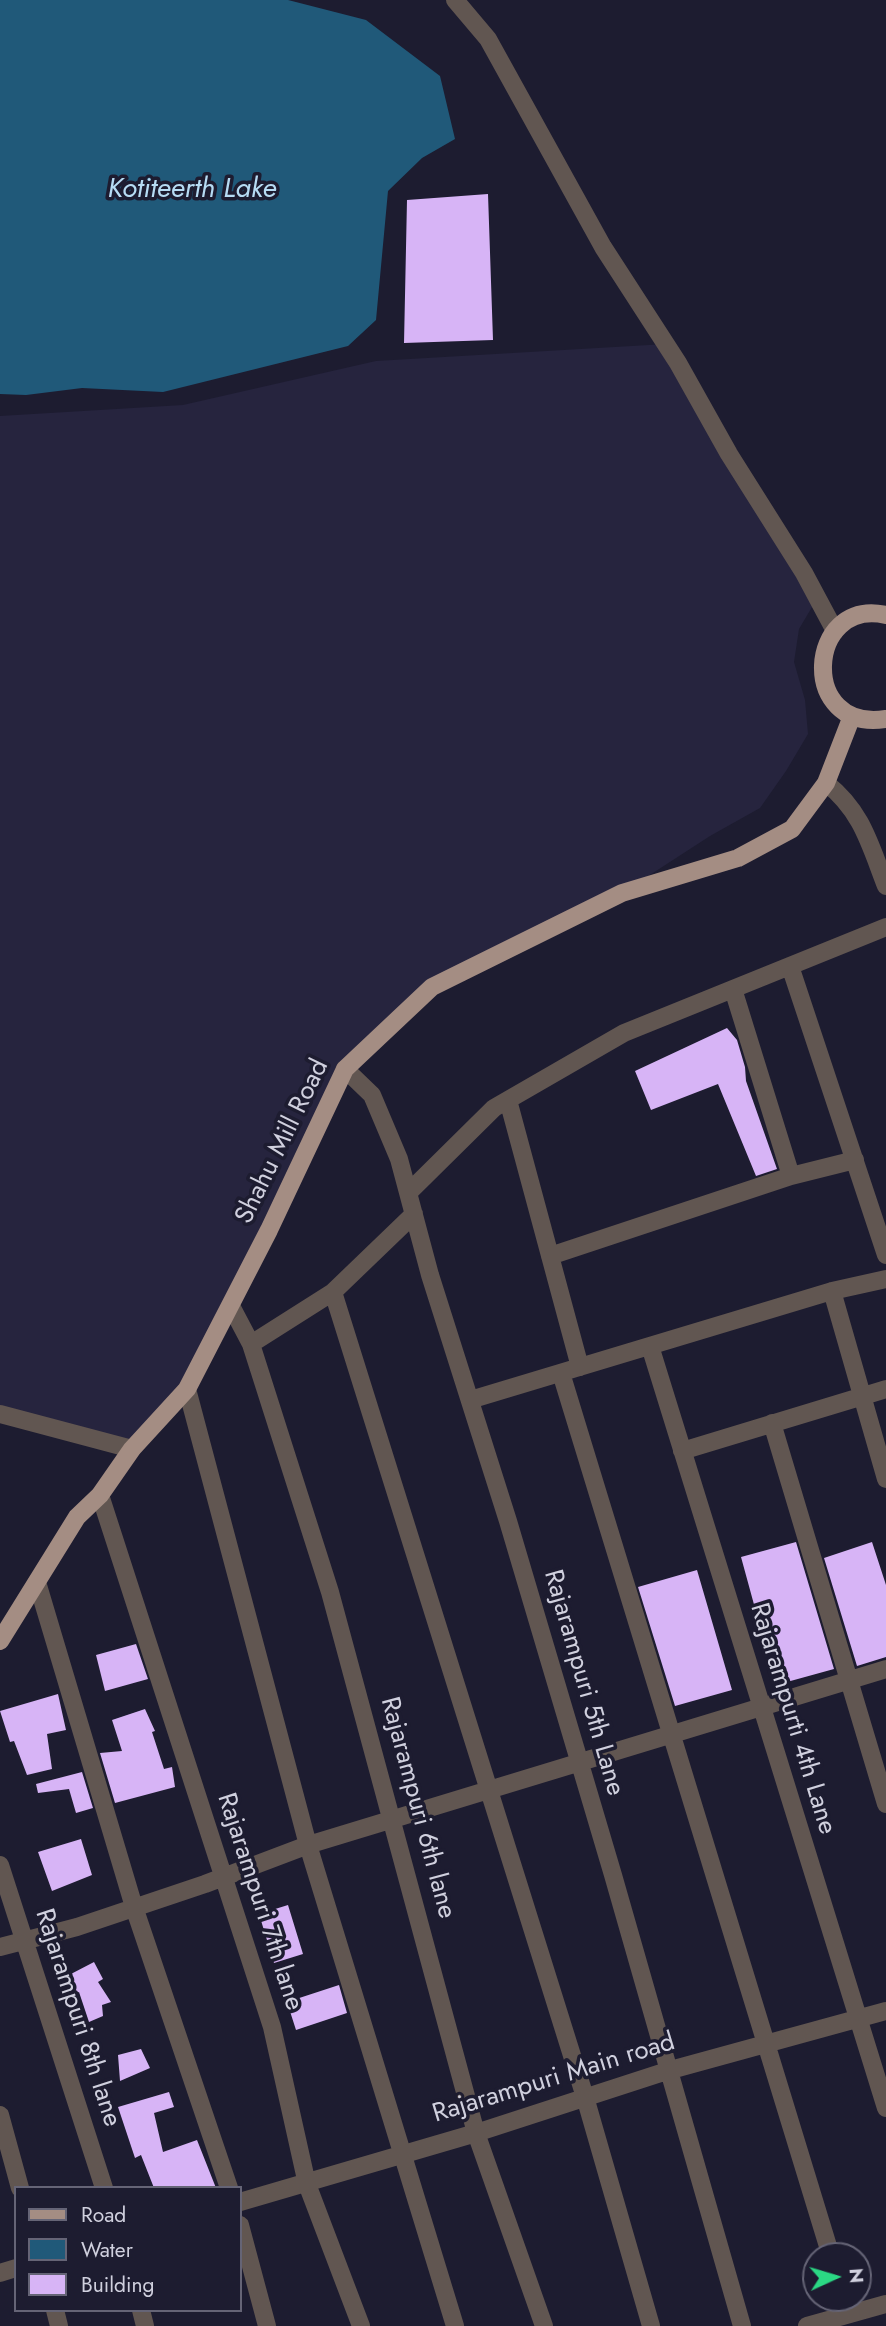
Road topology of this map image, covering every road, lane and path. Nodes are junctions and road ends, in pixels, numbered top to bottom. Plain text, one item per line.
1 (455, 0) edge
2 (886, 615) edge
3 (835, 631) junction
4 (852, 716) junction
5 (886, 719) edge
6 (826, 783) junction
7 (886, 886) edge
8 (886, 927) edge
9 (790, 966) junction
10 (733, 989) junction
11 (345, 1069) junction
12 (508, 1100) junction
13 (855, 1160) junction
14 (790, 1176) junction
15 (408, 1193) junction
16 (414, 1214) junction
17 (886, 1255) edge
18 (550, 1256) junction
19 (886, 1279) edge
20 (832, 1291) junction
21 (332, 1292) junction
22 (231, 1306) junction
23 (251, 1344) junction
24 (650, 1346) junction
25 (580, 1367) junction
26 (561, 1373) junction
27 (187, 1389) junction
28 (886, 1389) edge
29 (862, 1396) junction
30 (470, 1400) junction
31 (0, 1414) edge
32 (772, 1423) junction
33 (132, 1449) junction
34 (682, 1451) junction
35 (886, 1479) edge
36 (100, 1495) junction
37 (37, 1582) junction
38 (0, 1641) edge
39 (886, 1669) edge
40 (848, 1680) junction
41 (760, 1707) junction
42 (671, 1734) junction
43 (579, 1762) junction
44 (490, 1790) junction
45 (886, 1804) edge
46 (393, 1820) junction
47 (308, 1844) junction
48 (0, 1865) edge
49 (225, 1877) junction
50 (134, 1907) junction
51 (24, 1941) junction
52 (0, 1947) edge
53 (886, 2011) edge
54 (858, 2018) junction
55 (766, 2043) junction
56 (667, 2071) junction
57 (585, 2097) junction
58 (886, 2108) edge
59 (0, 2115) edge
60 (476, 2133) junction
61 (401, 2154) junction
62 (307, 2184) junction
63 (19, 2186) edge
64 (103, 2186) edge
65 (228, 2186) edge
66 (242, 2201) edge
67 (242, 2232) edge
68 (827, 2242) edge
69 (886, 2304) edge
70 (848, 2313) edge
71 (267, 2326) edge
72 (361, 2326) edge
73 (455, 2326) edge
74 (544, 2326) edge
75 (651, 2326) edge
76 (742, 2326) edge
77 (807, 2326) edge

1 - 3 street
2 - 3 main road
3 - 4 main road
4 - 5 main road
4 - 6 main road, Shahu Mill Road
6 - 7 street
6 - 11 main road, Shahu Mill Road
8 - 9 street
9 - 10 street
9 - 13 street
10 - 12 street
10 - 14 street
11 - 15 street, Rajarampuri 5th Lane
11 - 22 main road, Shahu Mill Road
12 - 15 street
12 - 18 street
13 - 14 street
13 - 17 street
14 - 18 street
15 - 16 street, Rajarampuri 5th Lane
16 - 21 street
16 - 30 street, Rajarampuri 5th Lane
18 - 25 street
19 - 20 street
20 - 24 street
20 - 29 street
21 - 23 street
21 - 44 street
22 - 23 street, Rajarampuri 6th lane
22 - 27 main road, Shahu Mill Road
23 - 46 street, Rajarampuri 6th lane
24 - 25 street
24 - 34 street, Rajarampurti 4th Lane
25 - 26 street
26 - 30 street
26 - 42 street
27 - 33 main road, Shahu Mill Road
27 - 47 street
28 - 29 street
29 - 32 street
29 - 35 street
30 - 43 street, Rajarampuri 5th Lane
31 - 33 street
32 - 34 street
32 - 40 street
33 - 36 main road, Shahu Mill Road
34 - 41 street, Rajarampurti 4th Lane
36 - 37 main road, Shahu Mill Road
36 - 49 street, Rajarampuri 7th lane
37 - 38 main road, Shahu Mill Road
37 - 50 street
39 - 40 street
40 - 41 street
40 - 45 street
41 - 42 street
41 - 54 street, Rajarampurti 4th Lane
42 - 43 street
42 - 55 street
43 - 44 street
43 - 56 street, Rajarampuri 5th Lane
44 - 46 street
44 - 57 street
46 - 47 street
46 - 60 street, Rajarampuri 6th lane
47 - 49 street
47 - 61 street
48 - 51 street, Rajarampuri 8th lane
49 - 50 street
49 - 62 street, Rajarampuri 7th lane
50 - 51 street
50 - 65 street
51 - 52 street
51 - 64 street, Rajarampuri 8th lane
53 - 54 street, Rajarampuri Main road
54 - 55 street, Rajarampuri Main road
54 - 58 street, Rajarampurti 4th Lane
55 - 56 street, Rajarampuri Main road
55 - 68 street
56 - 57 street, Rajarampuri Main road
56 - 76 street, Rajarampuri 5th Lane
57 - 60 street, Rajarampuri Main road
57 - 75 street
59 - 63 street
60 - 61 street, Rajarampuri Main road
60 - 74 street, Rajarampuri 6th lane
61 - 62 street, Rajarampuri Main road
61 - 73 street
62 - 66 street, Rajarampuri Main road
62 - 72 street, Rajarampuri 7th lane
67 - 71 street
69 - 70 street
70 - 77 street

